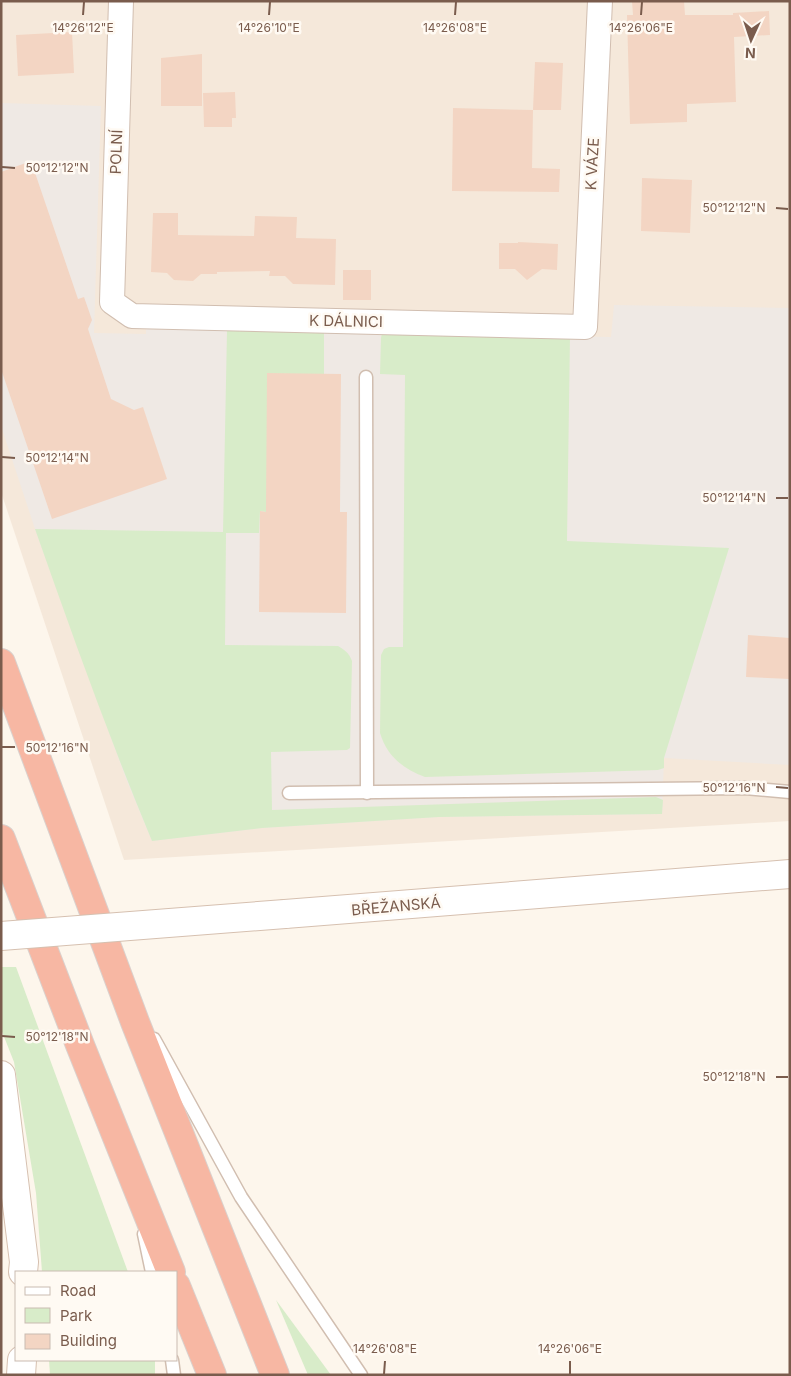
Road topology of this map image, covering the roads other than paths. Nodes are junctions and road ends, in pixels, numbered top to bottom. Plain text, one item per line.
1 (120, 1) edge
2 (600, 1) edge
3 (112, 302) joint
4 (585, 326) joint
5 (366, 377) dead end
6 (1, 662) edge
7 (790, 792) edge
8 (289, 793) dead end
9 (367, 793) junction
10 (1, 839) edge
11 (790, 874) edge
12 (1, 936) edge
13 (112, 961) junction
14 (1, 1075) edge
15 (127, 1164) junction
16 (23, 1271) edge
17 (152, 1271) edge
18 (171, 1271) edge
19 (178, 1291) edge
20 (22, 1361) edge
21 (172, 1361) edge
22 (22, 1375) edge
23 (174, 1375) edge
24 (212, 1375) edge
25 (275, 1375) edge
26 (361, 1375) edge

1 - 3 street, POLNÍ
2 - 4 street, K VÁZE
3 - 4 street, K DÁLNICI
5 - 9 lane
6 - 13 highway
7 - 9 lane
8 - 9 lane
10 - 15 highway
11 - 12 street, BŘEŽANSKÁ, bridge
13 - 25 highway
13 - 26 lane
14 - 16 street
15 - 17 lane
15 - 18 highway
19 - 24 highway
20 - 22 street
21 - 23 lane

